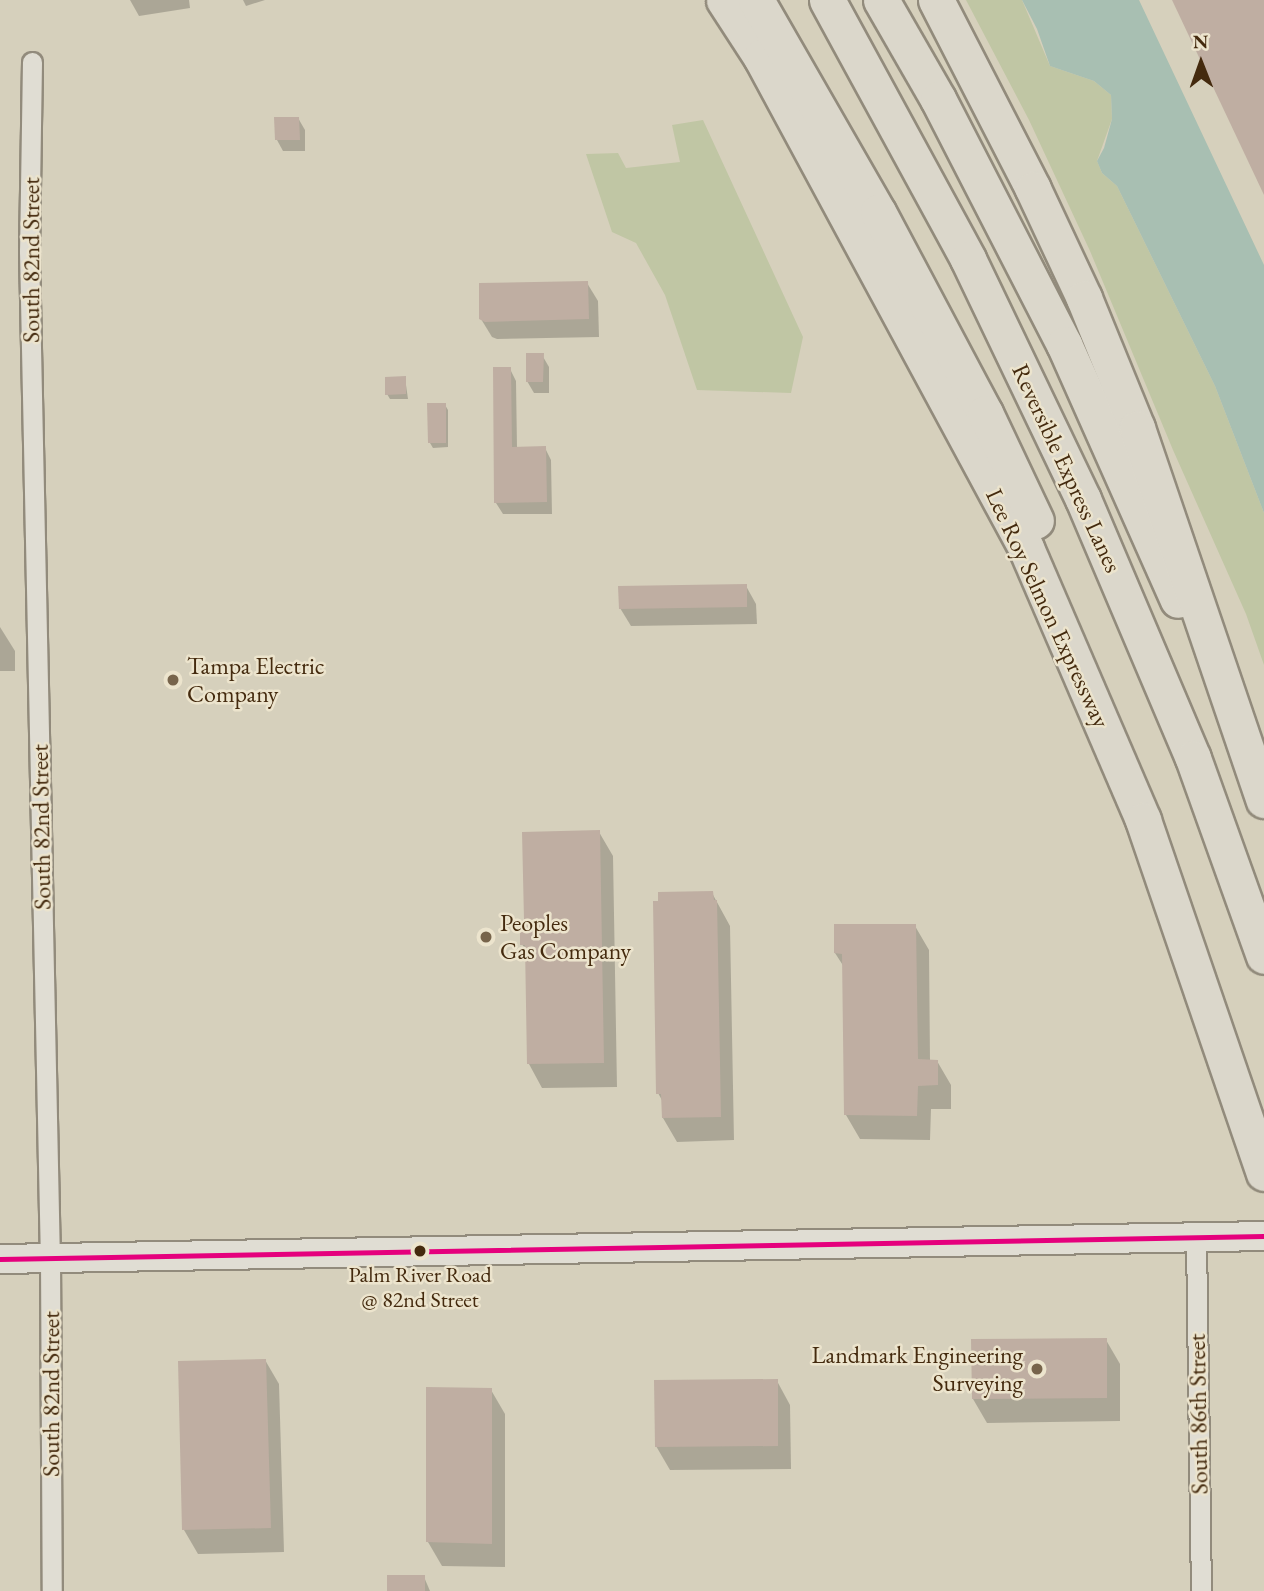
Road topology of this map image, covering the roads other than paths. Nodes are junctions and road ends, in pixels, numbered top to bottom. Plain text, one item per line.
1 (724, 0) edge
2 (756, 0) edge
3 (827, 0) edge
4 (881, 0) edge
5 (936, 0) edge
6 (32, 62) dead end
7 (1217, 658) junction
8 (1264, 800) edge
9 (1143, 820) junction
10 (1264, 956) edge
11 (1262, 1167) edge
12 (1264, 1236) edge
13 (1196, 1237) junction
14 (50, 1258) junction
15 (0, 1259) edge
16 (52, 1591) edge
17 (1200, 1591) edge

1 - 9 highway, Lee Roy Selmon Expressway
2 - 9 highway
3 - 10 highway, Reversible Express Lanes
4 - 7 highway
5 - 7 highway
6 - 14 street, South 82nd Street
7 - 8 highway
9 - 11 highway, Lee Roy Selmon Expressway
12 - 13 street
13 - 14 street
13 - 17 street, South 86th Street
14 - 15 street
14 - 16 street, South 82nd Street

